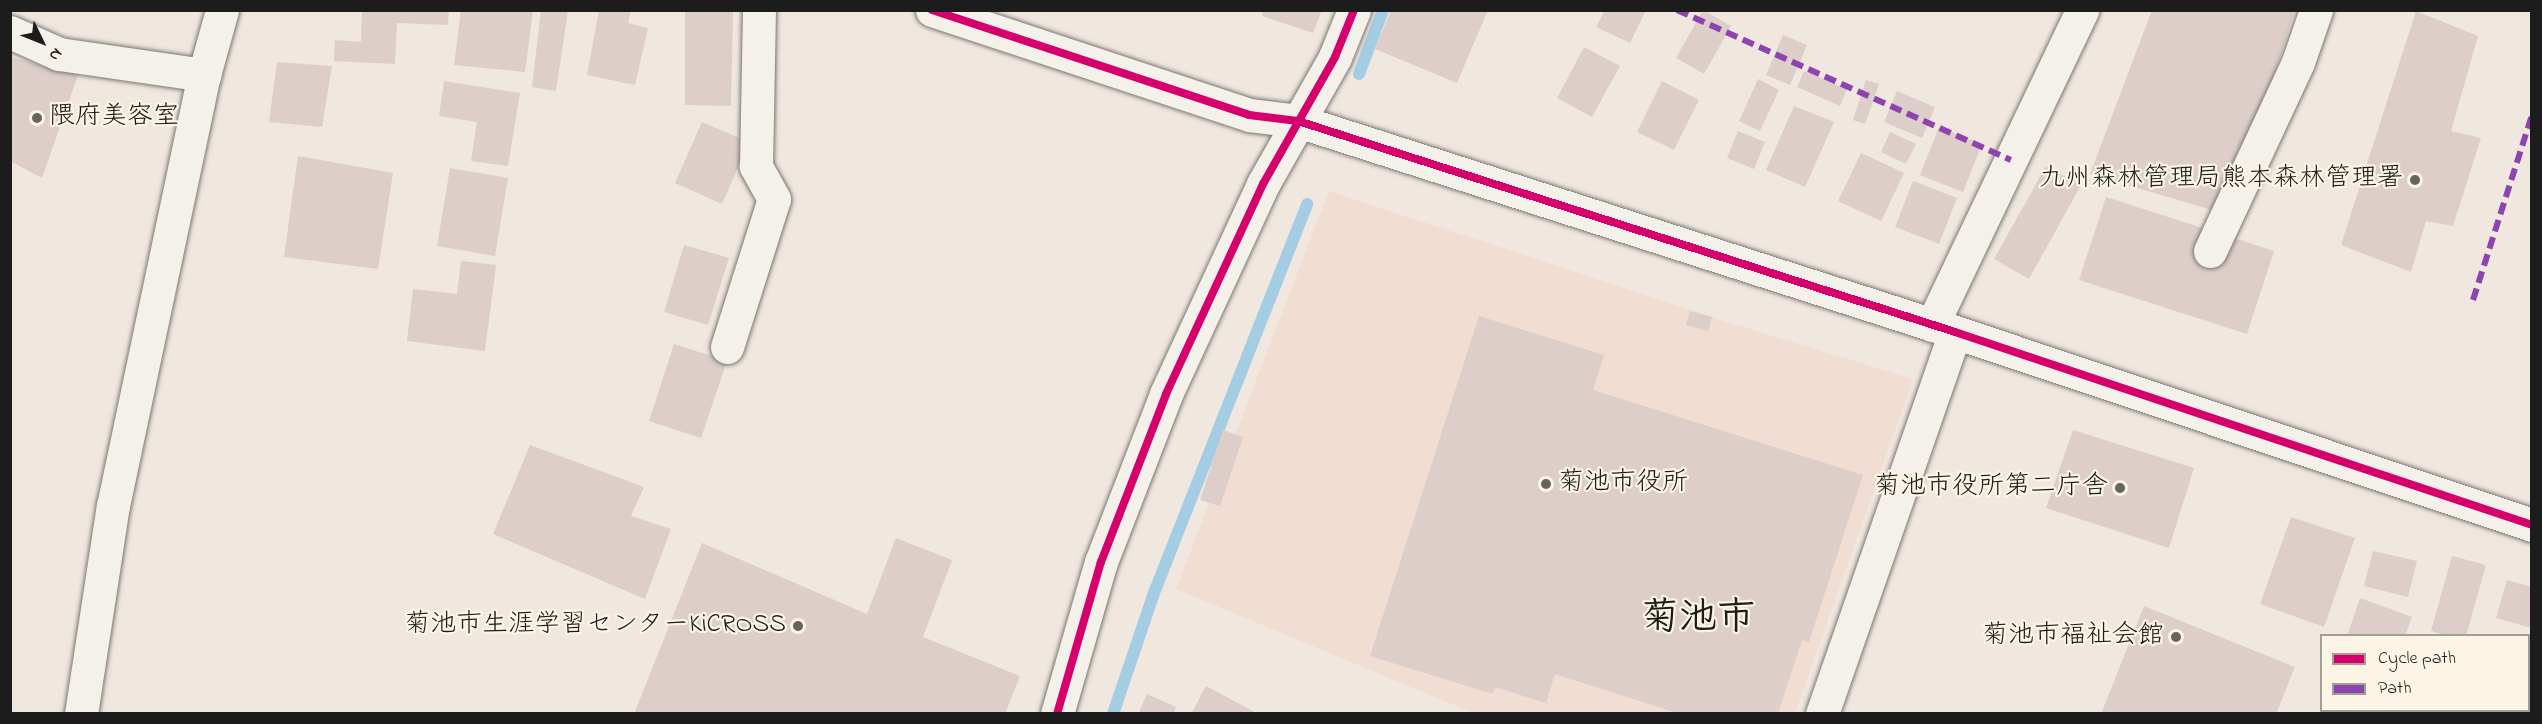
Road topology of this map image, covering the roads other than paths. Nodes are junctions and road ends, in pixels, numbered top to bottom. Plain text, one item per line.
1 (222, 10) edge
2 (759, 10) edge
3 (932, 10) edge
4 (1354, 10) edge
5 (2082, 10) edge
6 (2316, 10) edge
7 (10, 32) edge
8 (204, 75) junction
9 (1298, 122) junction
10 (2210, 251) dead end
11 (1944, 328) junction
12 (727, 348) dead end
13 (2532, 525) edge
14 (81, 714) edge
15 (1057, 714) edge
16 (1822, 714) edge

1 - 8 street
2 - 12 street
3 - 9 street
4 - 9 street
5 - 11 street
6 - 10 street
7 - 8 street
8 - 14 street
9 - 11 street
9 - 15 street
11 - 13 street
11 - 16 street

